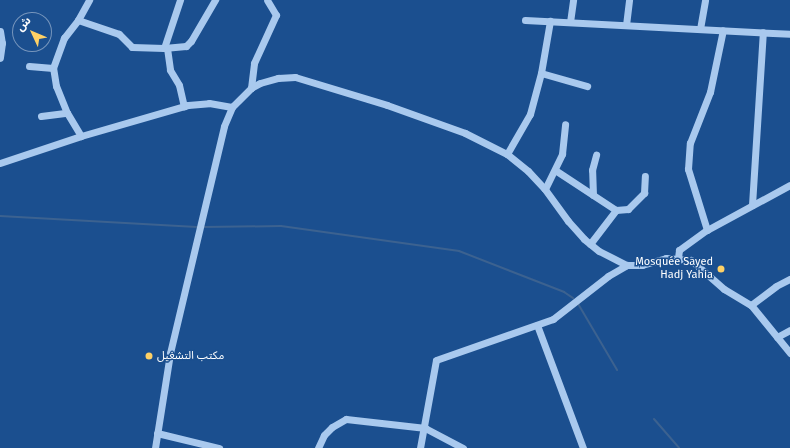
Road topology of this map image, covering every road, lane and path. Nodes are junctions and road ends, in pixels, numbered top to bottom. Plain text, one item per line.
1 (89, 0) edge
2 (180, 0) edge
3 (215, 0) edge
4 (267, 0) edge
5 (573, 0) edge
6 (629, 0) edge
7 (705, 0) edge
8 (78, 20) junction
9 (525, 20) dead end
10 (550, 21) junction
11 (570, 22) junction
12 (626, 25) junction
13 (700, 29) junction
14 (723, 30) junction
15 (0, 31) edge
16 (763, 32) junction
17 (790, 34) edge
18 (165, 48) junction
19 (0, 58) edge
20 (29, 66) dead end
21 (53, 68) junction
22 (541, 73) junction
23 (587, 86) dead end
24 (251, 88) junction
25 (184, 106) junction
26 (232, 107) junction
27 (67, 113) junction
28 (42, 116) dead end
29 (564, 124) dead end
30 (81, 136) junction
31 (507, 154) junction
32 (596, 155) dead end
33 (0, 163) edge
34 (555, 170) junction
35 (645, 176) dead end
36 (790, 185) edge
37 (545, 189) junction
38 (593, 195) junction
39 (752, 205) junction
40 (616, 210) junction
41 (707, 230) junction
42 (590, 244) junction
43 (678, 258) junction
44 (627, 265) junction
45 (790, 279) edge
46 (751, 305) junction
47 (537, 325) junction
48 (790, 330) edge
49 (777, 337) junction
50 (790, 353) edge
51 (425, 428) junction
52 (157, 433) junction
53 (155, 448) edge
54 (219, 448) edge
55 (318, 448) edge
56 (420, 448) edge
57 (463, 448) edge
58 (583, 448) edge

1 - 8 street
2 - 18 street
3 - 18 street
4 - 24 street
5 - 11 street
6 - 12 street
7 - 13 street
8 - 18 street
8 - 21 street
9 - 10 street
10 - 11 street
10 - 22 street
11 - 12 street
12 - 13 street
13 - 14 street
14 - 16 street
14 - 41 street
15 - 19 street
16 - 17 street
16 - 39 street
18 - 25 street
20 - 21 street
21 - 27 street
22 - 23 street
22 - 31 street
24 - 26 street
24 - 31 street
25 - 26 street
25 - 30 street
26 - 52 street
27 - 28 street
27 - 30 street
29 - 34 street
30 - 33 street
31 - 37 street
32 - 38 street
34 - 37 street
34 - 38 street
35 - 40 street
36 - 39 street
37 - 42 street
38 - 40 street
39 - 41 street
40 - 42 street
41 - 43 street
42 - 44 street
43 - 44 street
43 - 46 street
44 - 47 street
45 - 46 street
46 - 49 street
47 - 51 street
47 - 58 street
48 - 49 street
49 - 50 street
51 - 55 street
51 - 56 street
51 - 57 street
52 - 53 street
52 - 54 street

